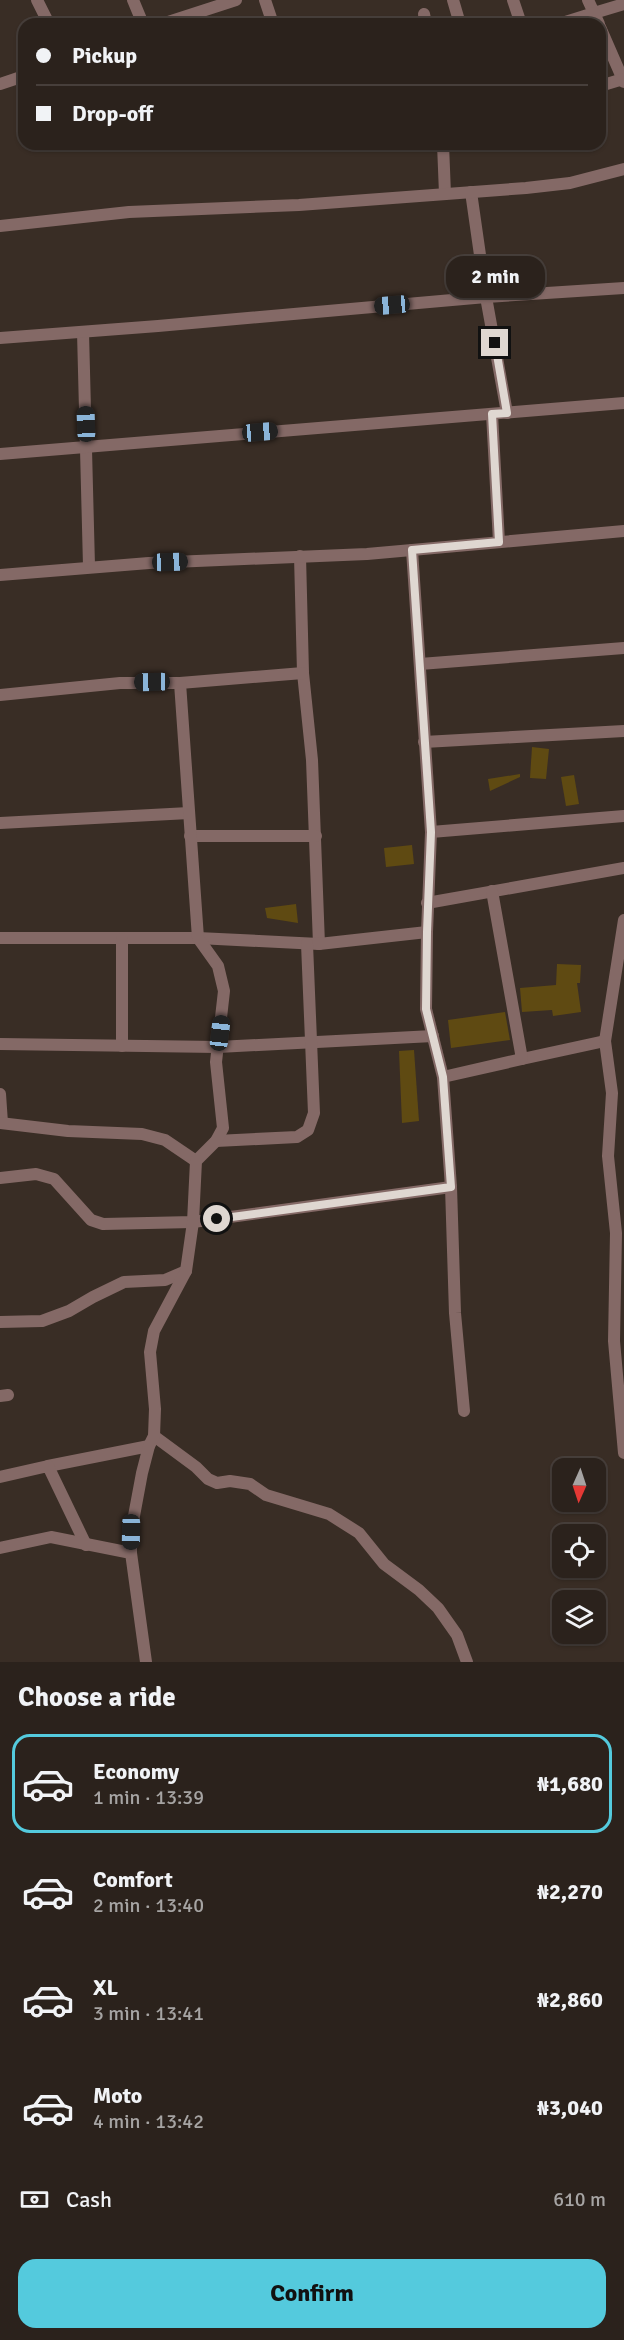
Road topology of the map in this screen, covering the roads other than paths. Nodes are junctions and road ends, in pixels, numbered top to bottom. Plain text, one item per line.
1 (37, 0) edge
2 (133, 0) edge
3 (236, 0) edge
4 (265, 0) edge
5 (453, 0) edge
6 (513, 0) edge
7 (588, 0) edge
8 (624, 4) edge
9 (46, 18) edge
10 (140, 18) edge
11 (197, 18) edge
12 (271, 18) edge
13 (458, 18) edge
14 (519, 18) edge
15 (595, 18) edge
16 (603, 18) edge
17 (606, 42) edge
18 (18, 77) edge
19 (623, 80) edge
20 (0, 84) edge
21 (606, 84) edge
22 (443, 150) edge
23 (624, 169) edge
24 (471, 192) junction
25 (445, 194) junction
26 (0, 226) edge
27 (624, 288) edge
28 (486, 297) junction
29 (83, 332) junction
30 (0, 338) edge
31 (624, 403) edge
32 (507, 413) junction
33 (492, 414) junction
34 (87, 447) junction
35 (0, 454) edge
36 (624, 531) edge
37 (499, 542) junction
38 (412, 550) junction
39 (300, 556) junction
40 (89, 566) junction
41 (0, 574) edge
42 (624, 648) edge
43 (420, 664) junction
44 (303, 673) junction
45 (180, 683) junction
46 (0, 695) edge
47 (624, 730) edge
48 (424, 742) junction
49 (189, 813) junction
50 (624, 816) edge
51 (0, 823) edge
52 (431, 832) junction
53 (190, 836) junction
54 (316, 836) junction
55 (624, 868) edge
56 (492, 891) junction
57 (428, 903) junction
58 (624, 920) edge
59 (427, 932) junction
60 (0, 938) edge
61 (198, 938) junction
62 (122, 939) junction
63 (313, 944) junction
64 (433, 1036) junction
65 (310, 1041) junction
66 (605, 1041) junction
67 (0, 1044) edge
68 (122, 1046) junction
69 (218, 1047) junction
70 (522, 1059) junction
71 (443, 1077) junction
72 (0, 1094) edge
73 (1, 1123) edge
74 (216, 1141) junction
75 (196, 1161) junction
76 (0, 1178) edge
77 (451, 1187) junction
78 (193, 1222) junction
79 (186, 1271) junction
80 (0, 1322) edge
81 (464, 1411) dead end
82 (152, 1441) junction
83 (624, 1453) edge
84 (48, 1466) junction
85 (0, 1477) edge
86 (86, 1545) junction
87 (0, 1548) edge
88 (130, 1553) junction
89 (147, 1662) edge
90 (467, 1662) edge

1 - 9 street
2 - 10 street
3 - 11 street
4 - 12 street
5 - 13 street
6 - 14 street
7 - 15 street
8 - 16 street
17 - 19 street
18 - 20 street
19 - 21 street
22 - 25 street
23 - 24 street
24 - 25 street
24 - 28 street
25 - 26 street
27 - 28 street
28 - 29 street
28 - 32 street
29 - 30 street
29 - 34 street
31 - 32 street
32 - 33 street
33 - 34 street
33 - 37 street
34 - 35 street
34 - 40 street
36 - 37 street
37 - 38 street
38 - 39 street
38 - 43 street
39 - 40 street
39 - 44 street
40 - 41 street
42 - 43 street
43 - 48 street
44 - 45 street
44 - 54 street
45 - 46 street
45 - 49 street
47 - 48 street
48 - 52 street
49 - 51 street
49 - 53 street
50 - 52 street
52 - 57 street
53 - 54 street
53 - 61 street
54 - 63 street
55 - 56 street
56 - 57 street
56 - 70 street
57 - 59 street
58 - 66 street
59 - 63 street
59 - 64 street
60 - 62 street
61 - 62 street
61 - 63 street
61 - 69 street
62 - 68 street
63 - 65 street
64 - 65 street
64 - 71 street
65 - 69 street
65 - 74 street
66 - 70 street
66 - 83 street
67 - 68 street
68 - 69 street
69 - 74 street
70 - 71 street
71 - 77 street
72 - 73 street
73 - 75 street
74 - 75 street
75 - 78 street
76 - 78 street
77 - 78 street
77 - 81 street
78 - 79 street
79 - 80 street
79 - 82 street
82 - 84 street
82 - 88 street
82 - 90 street
84 - 85 street
84 - 86 street
86 - 87 street
86 - 88 street
88 - 89 street

